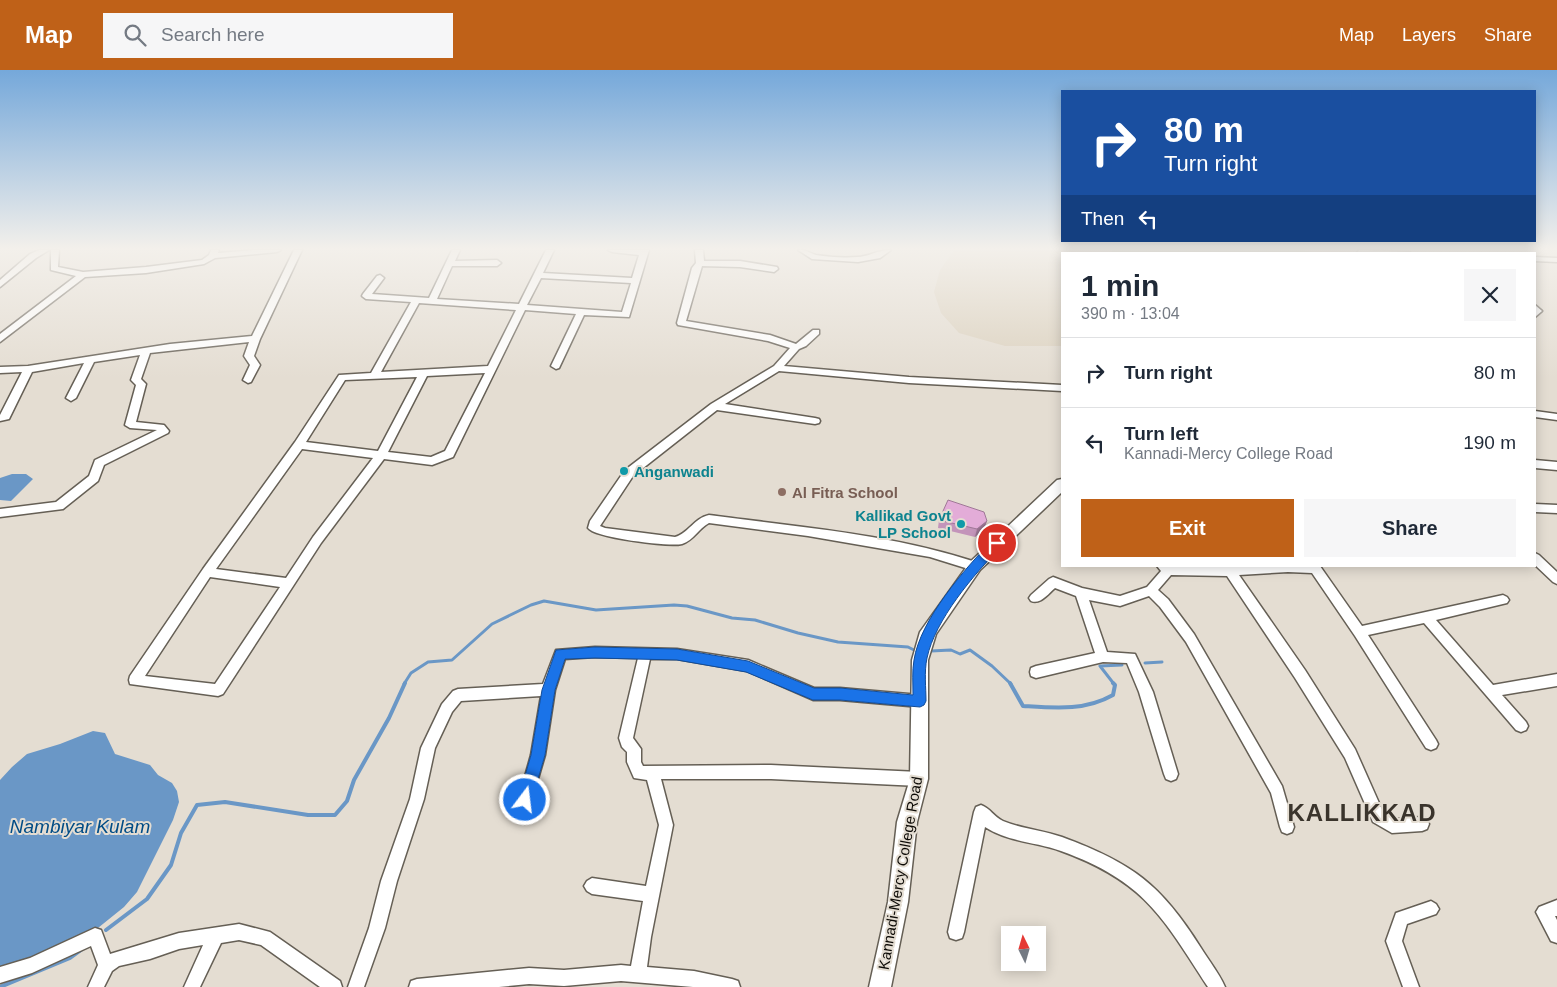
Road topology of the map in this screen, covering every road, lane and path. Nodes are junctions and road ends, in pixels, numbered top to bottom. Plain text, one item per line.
1 (61, 293) edge
2 (277, 293) edge
3 (368, 293) edge
4 (436, 293) edge
5 (530, 293) edge
6 (633, 293) edge
7 (689, 293) edge
8 (417, 299) junction
9 (432, 300) junction
10 (523, 307) junction
11 (581, 312) junction
12 (816, 332) dead end
13 (0, 339) edge
14 (255, 339) junction
15 (796, 347) junction
16 (146, 351) junction
17 (90, 360) junction
18 (556, 366) dead end
19 (777, 368) junction
20 (28, 369) junction
21 (492, 369) junction
22 (0, 370) edge
23 (424, 373) junction
24 (374, 376) junction
25 (248, 380) dead end
26 (1061, 388) edge
27 (72, 398) dead end
28 (715, 406) junction
29 (1536, 414) edge
30 (1557, 417) edge
31 (0, 418) edge
32 (815, 421) dead end
33 (299, 445) junction
34 (381, 455) junction
35 (1536, 464) edge
36 (1557, 466) edge
37 (1061, 485) edge
38 (1536, 508) edge
39 (1557, 509) edge
40 (0, 513) edge
41 (1536, 559) edge
42 (974, 566) junction
43 (1166, 568) edge
44 (1230, 571) junction
45 (207, 572) junction
46 (1557, 579) edge
47 (289, 583) junction
48 (1151, 590) junction
49 (1081, 593) junction
50 (1035, 598) dead end
51 (1503, 600) dead end
52 (1426, 617) junction
53 (1359, 632) junction
54 (645, 654) junction
55 (1103, 657) junction
56 (1036, 672) dead end
57 (1557, 680) edge
58 (548, 690) junction
59 (1490, 691) junction
60 (920, 701) junction
61 (1521, 726) dead end
62 (1432, 744) dead end
63 (653, 774) junction
64 (1171, 774) dead end
65 (918, 779) junction
66 (520, 815) dead end
67 (1422, 824) dead end
68 (1287, 827) dead end
69 (592, 886) dead end
70 (652, 895) junction
71 (1557, 908) edge
72 (1431, 910) dead end
73 (956, 932) dead end
74 (1557, 935) edge
75 (216, 936) junction
76 (106, 965) junction
77 (638, 973) junction
78 (0, 975) edge
79 (96, 987) edge
80 (192, 987) edge
81 (334, 987) edge
82 (356, 987) edge
83 (417, 987) edge
84 (731, 987) edge
85 (880, 987) edge
86 (1217, 987) edge
87 (1411, 987) edge

1 - 13 street
2 - 14 street
3 - 8 street
4 - 9 street
5 - 10 street
6 - 11 street
7 - 15 street
8 - 9 street
8 - 24 street
9 - 10 street
10 - 11 street
10 - 21 street
11 - 18 street
12 - 15 street
14 - 16 street
14 - 25 street
15 - 19 street
16 - 17 street
16 - 40 street
17 - 20 street
17 - 27 street
19 - 26 street
19 - 28 street
20 - 22 street
20 - 31 street
21 - 23 street
21 - 34 street
23 - 24 street
23 - 34 street
24 - 33 street
28 - 32 street
28 - 42 street
29 - 30 street
33 - 34 street
33 - 45 street
34 - 47 street
35 - 36 street
37 - 42 main road, Kannadi-Mercy College Road
38 - 39 street
41 - 46 street
42 - 60 main road, Kannadi-Mercy College Road
43 - 44 street
43 - 48 street
44 - 53 street
44 - 67 street
45 - 47 street
45 - 47 street
48 - 49 street
48 - 68 street
49 - 50 street
49 - 55 street
51 - 52 street
52 - 53 street
52 - 59 street
53 - 62 street
54 - 58 street
54 - 60 street
54 - 63 street
55 - 56 street
55 - 64 street
57 - 59 street
58 - 66 street
58 - 82 street
59 - 61 street
60 - 65 main road, Kannadi-Mercy College Road
63 - 65 street
63 - 70 street
65 - 85 main road, Kannadi-Mercy College Road
69 - 70 street
70 - 77 street
71 - 74 street
72 - 87 street
73 - 86 street
75 - 76 street
75 - 80 street
75 - 81 street
76 - 78 street
76 - 79 street
77 - 83 street
77 - 84 street

